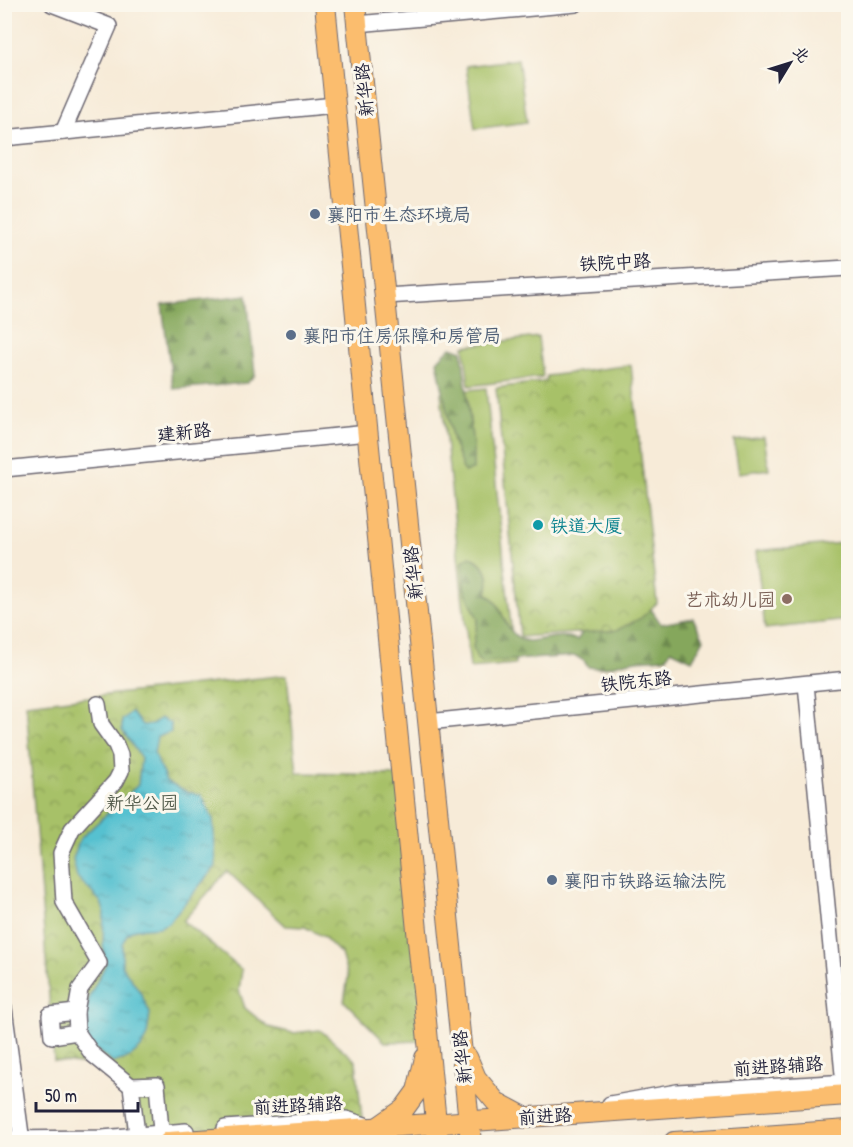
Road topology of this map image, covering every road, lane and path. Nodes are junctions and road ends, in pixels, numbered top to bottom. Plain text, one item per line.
1 (52, 4) edge
2 (325, 4) edge
3 (576, 4) edge
4 (356, 14) edge
5 (335, 105) junction
6 (63, 132) junction
7 (4, 138) edge
8 (849, 268) edge
9 (385, 296) junction
10 (368, 433) junction
11 (4, 469) edge
12 (849, 680) edge
13 (806, 684) junction
14 (98, 704) dead end
15 (428, 722) junction
16 (4, 1008) edge
17 (76, 1012) junction
18 (77, 1032) junction
19 (429, 1041) junction
20 (461, 1043) junction
21 (131, 1086) junction
22 (847, 1088) edge
23 (529, 1118) junction
24 (469, 1122) junction
25 (376, 1128) junction
26 (437, 1133) edge
27 (843, 1134) edge
28 (4, 1139) edge
29 (138, 1139) edge
30 (164, 1139) edge
31 (22, 1141) edge
32 (471, 1143) edge
33 (674, 1143) edge

1 - 6 street
2 - 5 main road, 新华路
3 - 4 street
4 - 9 main road, 新华路
5 - 6 street
5 - 10 main road, 新华路
6 - 7 street
8 - 9 street, 铁院中路
9 - 15 main road, 新华路
10 - 11 street, 建新路
10 - 19 main road, 新华路
12 - 13 street, 铁院东路
13 - 15 street, 铁院东路
13 - 22 street
14 - 17 street
15 - 20 main road, 新华路
16 - 31 street
17 - 18 street
17 - 18 street
18 - 21 street
19 - 25 main road
19 - 26 main road, 新华路
20 - 23 main road
20 - 24 main road, 新华路
21 - 29 street
21 - 30 street
22 - 23 main road, 前进路
23 - 24 main road, 前进路
24 - 26 main road, 前进路
24 - 32 main road, 新华路
25 - 26 main road, 前进路
25 - 30 main road, 前进路
27 - 33 main road
28 - 31 street
29 - 30 street
29 - 31 street

